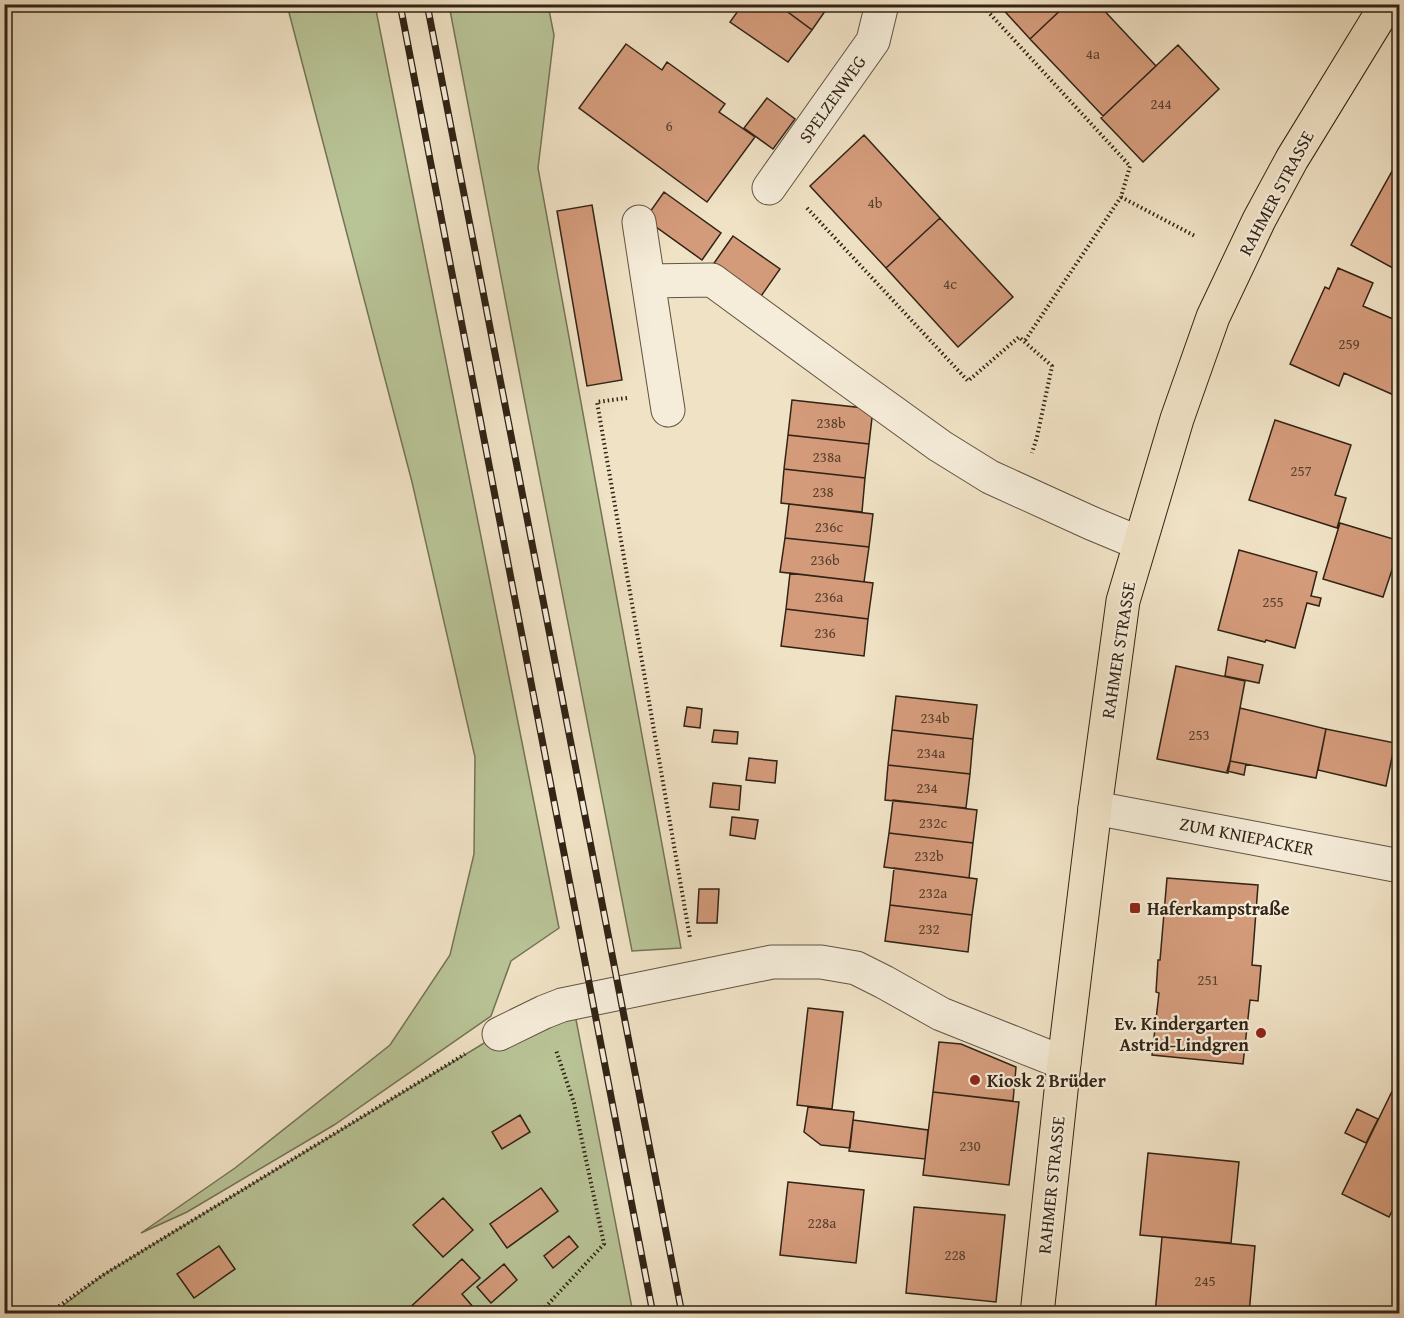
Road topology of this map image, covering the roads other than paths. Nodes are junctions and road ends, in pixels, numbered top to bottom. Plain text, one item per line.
1 (882, 4) edge
2 (1386, 4) edge
3 (769, 188) dead end
4 (639, 222) dead end
5 (648, 282) junction
6 (668, 410) dead end
7 (1139, 543) junction
8 (1095, 808) junction
9 (1400, 866) edge
10 (500, 1034) road end
11 (1064, 1063) junction
12 (1037, 1314) edge

1 - 3 street, SPELZENWEG
2 - 7 main road, RAHMER STRASSE
4 - 5 street
5 - 6 street
5 - 7 street
7 - 8 main road, RAHMER STRASSE
8 - 9 street, ZUM KNIEPACKER
8 - 11 main road, RAHMER STRASSE
10 - 11 street
11 - 12 main road, RAHMER STRASSE

